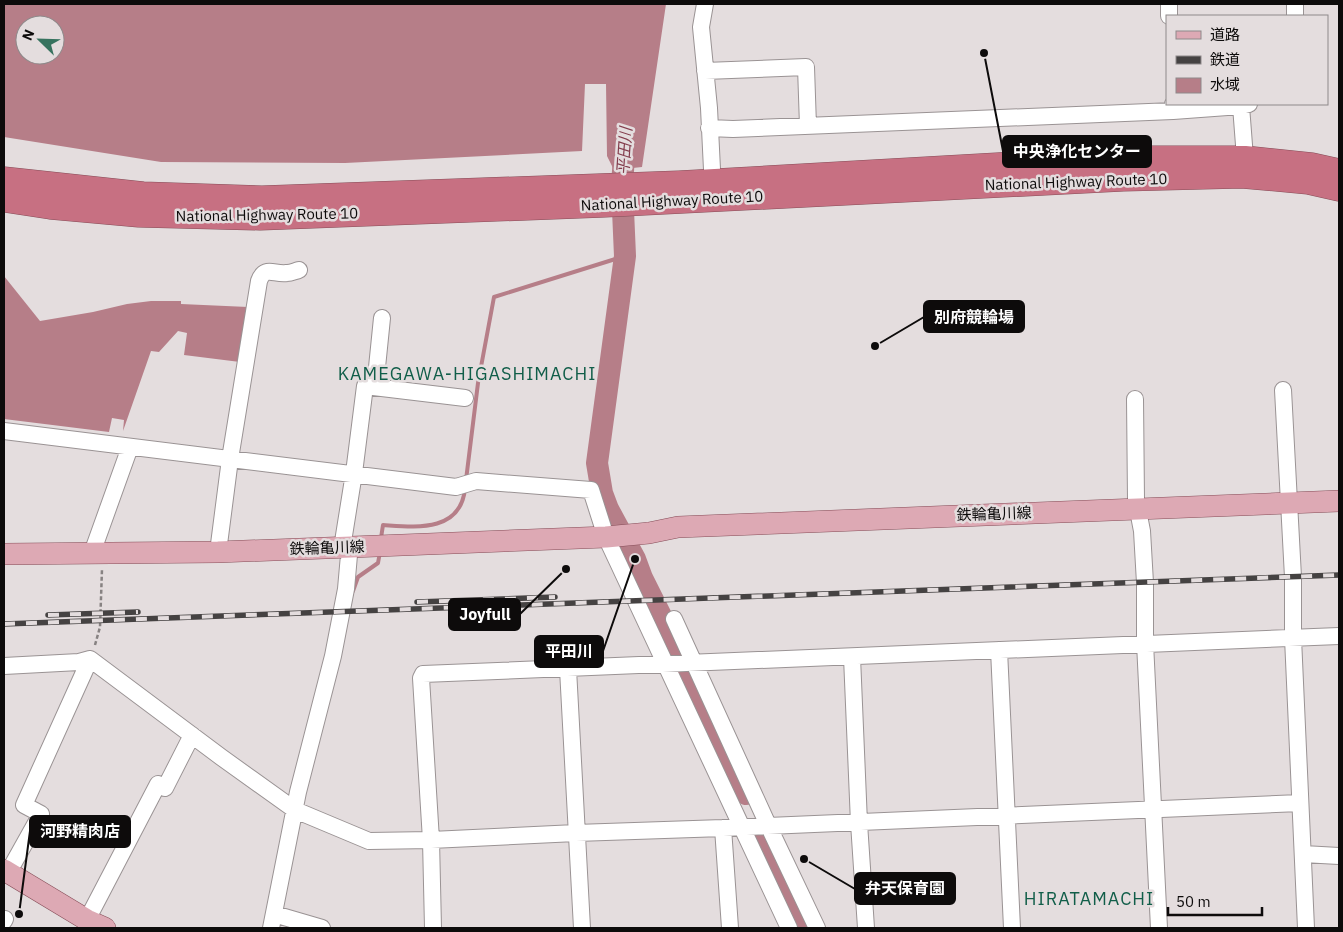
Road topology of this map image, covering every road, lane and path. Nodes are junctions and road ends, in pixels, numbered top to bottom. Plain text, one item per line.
1 (704, 4) edge
2 (705, 71) junction
3 (1245, 105) edge
4 (1173, 107) edge
5 (808, 126) junction
6 (709, 128) junction
7 (1245, 158) junction
8 (1339, 171) edge
9 (4, 179) edge
10 (1339, 189) edge
11 (713, 190) junction
12 (606, 195) junction
13 (4, 200) edge
14 (299, 270) dead end
15 (382, 318) dead end
16 (375, 387) junction
17 (1282, 390) dead end
18 (465, 398) dead end
19 (1135, 400) dead end
20 (4, 431) edge
21 (130, 447) junction
22 (230, 459) junction
23 (354, 473) junction
24 (1339, 501) edge
25 (1288, 508) junction
26 (1339, 511) edge
27 (1139, 514) junction
28 (625, 535) junction
29 (342, 548) junction
30 (218, 552) junction
31 (97, 553) junction
32 (4, 554) edge
33 (674, 619) dead end
34 (1339, 636) edge
35 (1293, 638) junction
36 (1145, 643) junction
37 (999, 650) junction
38 (852, 657) junction
39 (90, 658) junction
40 (694, 663) junction
41 (666, 664) junction
42 (4, 666) edge
43 (568, 669) junction
44 (192, 735) junction
45 (1300, 803) junction
46 (295, 810) junction
47 (1153, 810) junction
48 (1007, 816) junction
49 (859, 822) junction
50 (768, 825) junction
51 (742, 827) junction
52 (723, 828) junction
53 (576, 832) junction
54 (430, 840) junction
55 (1303, 854) junction
56 (1339, 856) edge
57 (6, 872) edge
58 (273, 921) edge
59 (96, 924) edge
60 (322, 928) edge
61 (433, 928) edge
62 (582, 928) edge
63 (730, 928) edge
64 (789, 928) edge
65 (816, 928) edge
66 (866, 928) edge
67 (1012, 928) edge
68 (1159, 928) edge
69 (1306, 928) edge

1 - 2 street
2 - 5 street
2 - 6 street
3 - 4 street
3 - 7 street
4 - 5 street
5 - 6 street
6 - 11 street
7 - 8 highway, National Highway Route 10
7 - 11 highway, National Highway Route 10
9 - 12 highway, National Highway Route 10
10 - 11 highway, National Highway Route 10
11 - 12 highway, National Highway Route 10
12 - 13 highway, National Highway Route 10
14 - 22 street
15 - 16 street
16 - 18 street
16 - 23 street
17 - 25 street
19 - 27 street
20 - 21 street
21 - 22 street
21 - 31 street
22 - 23 street
22 - 30 street
23 - 28 street
23 - 29 street
24 - 25 main road, 鉄輪亀川線
25 - 26 main road, 鉄輪亀川線
25 - 27 main road, 鉄輪亀川線
25 - 35 street
27 - 28 main road, 鉄輪亀川線
27 - 36 street
28 - 29 main road, 鉄輪亀川線
28 - 41 street
29 - 30 main road, 鉄輪亀川線
29 - 46 street
30 - 31 main road, 鉄輪亀川線
31 - 32 main road, 鉄輪亀川線
31 - 39 path
33 - 40 street
34 - 35 street
35 - 36 street
35 - 45 street
36 - 37 street
36 - 47 street
37 - 38 street
37 - 48 street
38 - 40 street
38 - 49 street
39 - 42 street
39 - 44 street
39 - 57 street
40 - 41 street
40 - 50 street
41 - 43 street
41 - 51 street
43 - 53 street
43 - 54 street
44 - 46 street
44 - 59 street
45 - 47 street
45 - 55 street
46 - 54 street
46 - 58 street
47 - 48 street
47 - 68 street
48 - 49 street
48 - 67 street
49 - 50 street
49 - 66 street
50 - 51 street
50 - 65 street
51 - 52 street
51 - 64 street
52 - 53 street
52 - 63 street
53 - 54 street
53 - 62 street
54 - 61 street
55 - 56 street
55 - 69 street
57 - 59 main road
58 - 60 street

